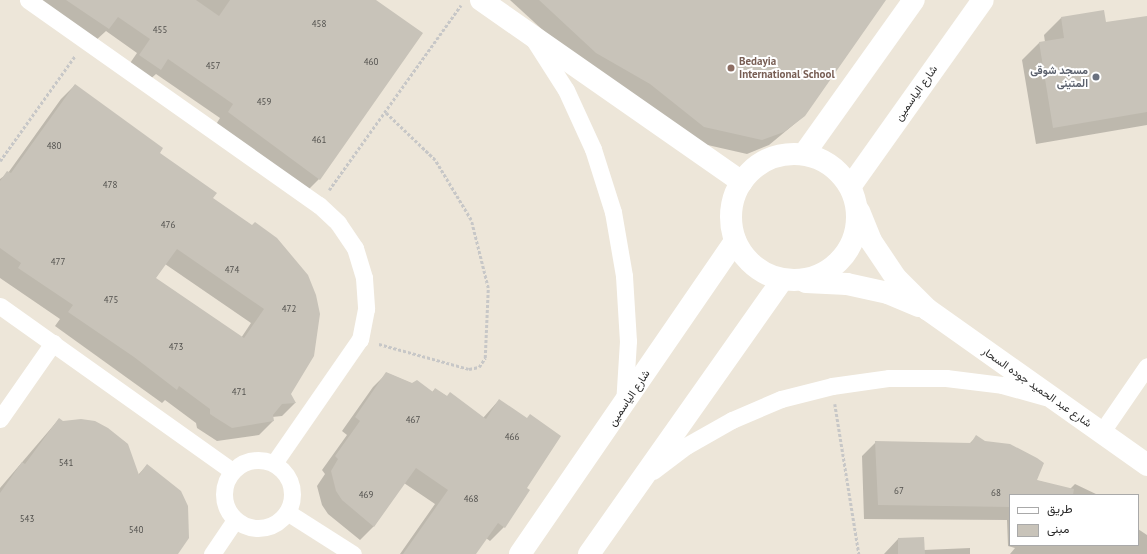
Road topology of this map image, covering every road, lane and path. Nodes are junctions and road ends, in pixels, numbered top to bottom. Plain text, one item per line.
1 (28, 0) edge
2 (464, 0) edge
3 (481, 0) edge
4 (914, 0) edge
5 (983, 0) edge
6 (531, 35) junction
7 (86, 40) junction
8 (385, 112) junction
9 (804, 154) junction
10 (0, 161) edge
11 (742, 182) junction
12 (853, 195) junction
13 (319, 205) junction
14 (735, 241) junction
15 (790, 280) junction
16 (0, 306) edge
17 (926, 310) junction
18 (360, 339) junction
19 (53, 343) junction
20 (1147, 366) edge
21 (832, 386) junction
22 (1052, 399) junction
23 (624, 406) junction
24 (0, 419) edge
25 (1101, 433) junction
26 (274, 463) junction
27 (1147, 465) edge
28 (232, 470) junction
29 (643, 478) junction
30 (287, 512) junction
31 (235, 520) junction
32 (212, 554) edge
33 (353, 554) edge
34 (520, 554) edge
35 (589, 554) edge
36 (859, 554) edge

1 - 7 street
2 - 8 path
3 - 6 street
4 - 9 street
5 - 12 street, شارع الياسمين
6 - 11 street
6 - 23 street
7 - 10 path
7 - 13 street
8 - 13 path
8 - 18 path
9 - 11 street
9 - 12 street
11 - 14 street
12 - 15 street
12 - 17 street, شارع عبد الحميد جوده السحار
13 - 18 street
14 - 15 street
14 - 23 street, شارع الياسمين
15 - 17 street, شارع عبد الحميد جوده السحار
15 - 29 street
16 - 19 street
17 - 22 street, شارع عبد الحميد جوده السحار
18 - 26 street
19 - 24 street
19 - 28 street
20 - 25 street
21 - 22 street
21 - 29 street
21 - 36 path
22 - 25 street, شارع عبد الحميد جوده السحار
23 - 34 street, شارع الياسمين
25 - 27 street, شارع عبد الحميد جوده السحار
26 - 28 street
26 - 30 street
28 - 31 street
29 - 35 street
30 - 31 street
30 - 33 street
31 - 32 street

